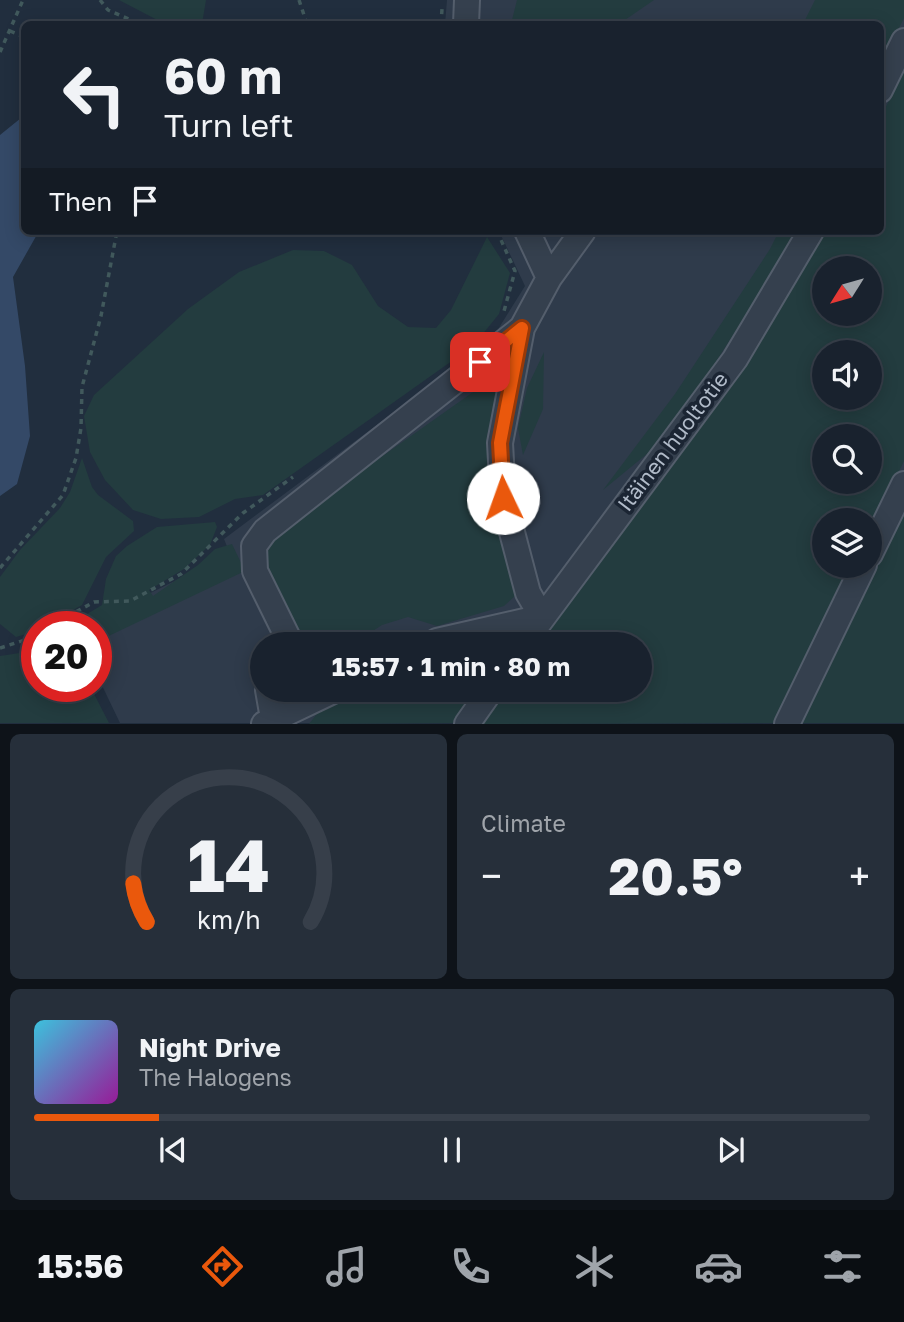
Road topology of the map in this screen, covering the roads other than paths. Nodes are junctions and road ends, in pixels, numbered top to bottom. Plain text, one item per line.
1 (467, 0) edge
2 (466, 21) edge
3 (904, 41) edge
4 (884, 82) edge
5 (529, 235) edge
6 (580, 235) edge
7 (809, 235) edge
8 (549, 278) junction
9 (513, 320) junction
10 (904, 484) edge
11 (882, 529) edge
12 (858, 578) edge
13 (542, 617) junction
14 (285, 632) edge
15 (477, 632) edge
16 (531, 632) edge
17 (269, 702) edge
18 (305, 702) edge
19 (482, 702) edge
20 (271, 722) edge
21 (467, 723) edge
22 (787, 723) edge

1 - 2 lane
3 - 4 lane
5 - 8 lane
6 - 8 lane
7 - 13 lane, Itäinen huoltotie
8 - 9 lane
9 - 13 lane
9 - 14 lane
10 - 11 lane
12 - 22 lane
13 - 15 lane
13 - 16 lane, Itäinen huoltotie
17 - 20 lane
18 - 20 lane
19 - 21 lane

